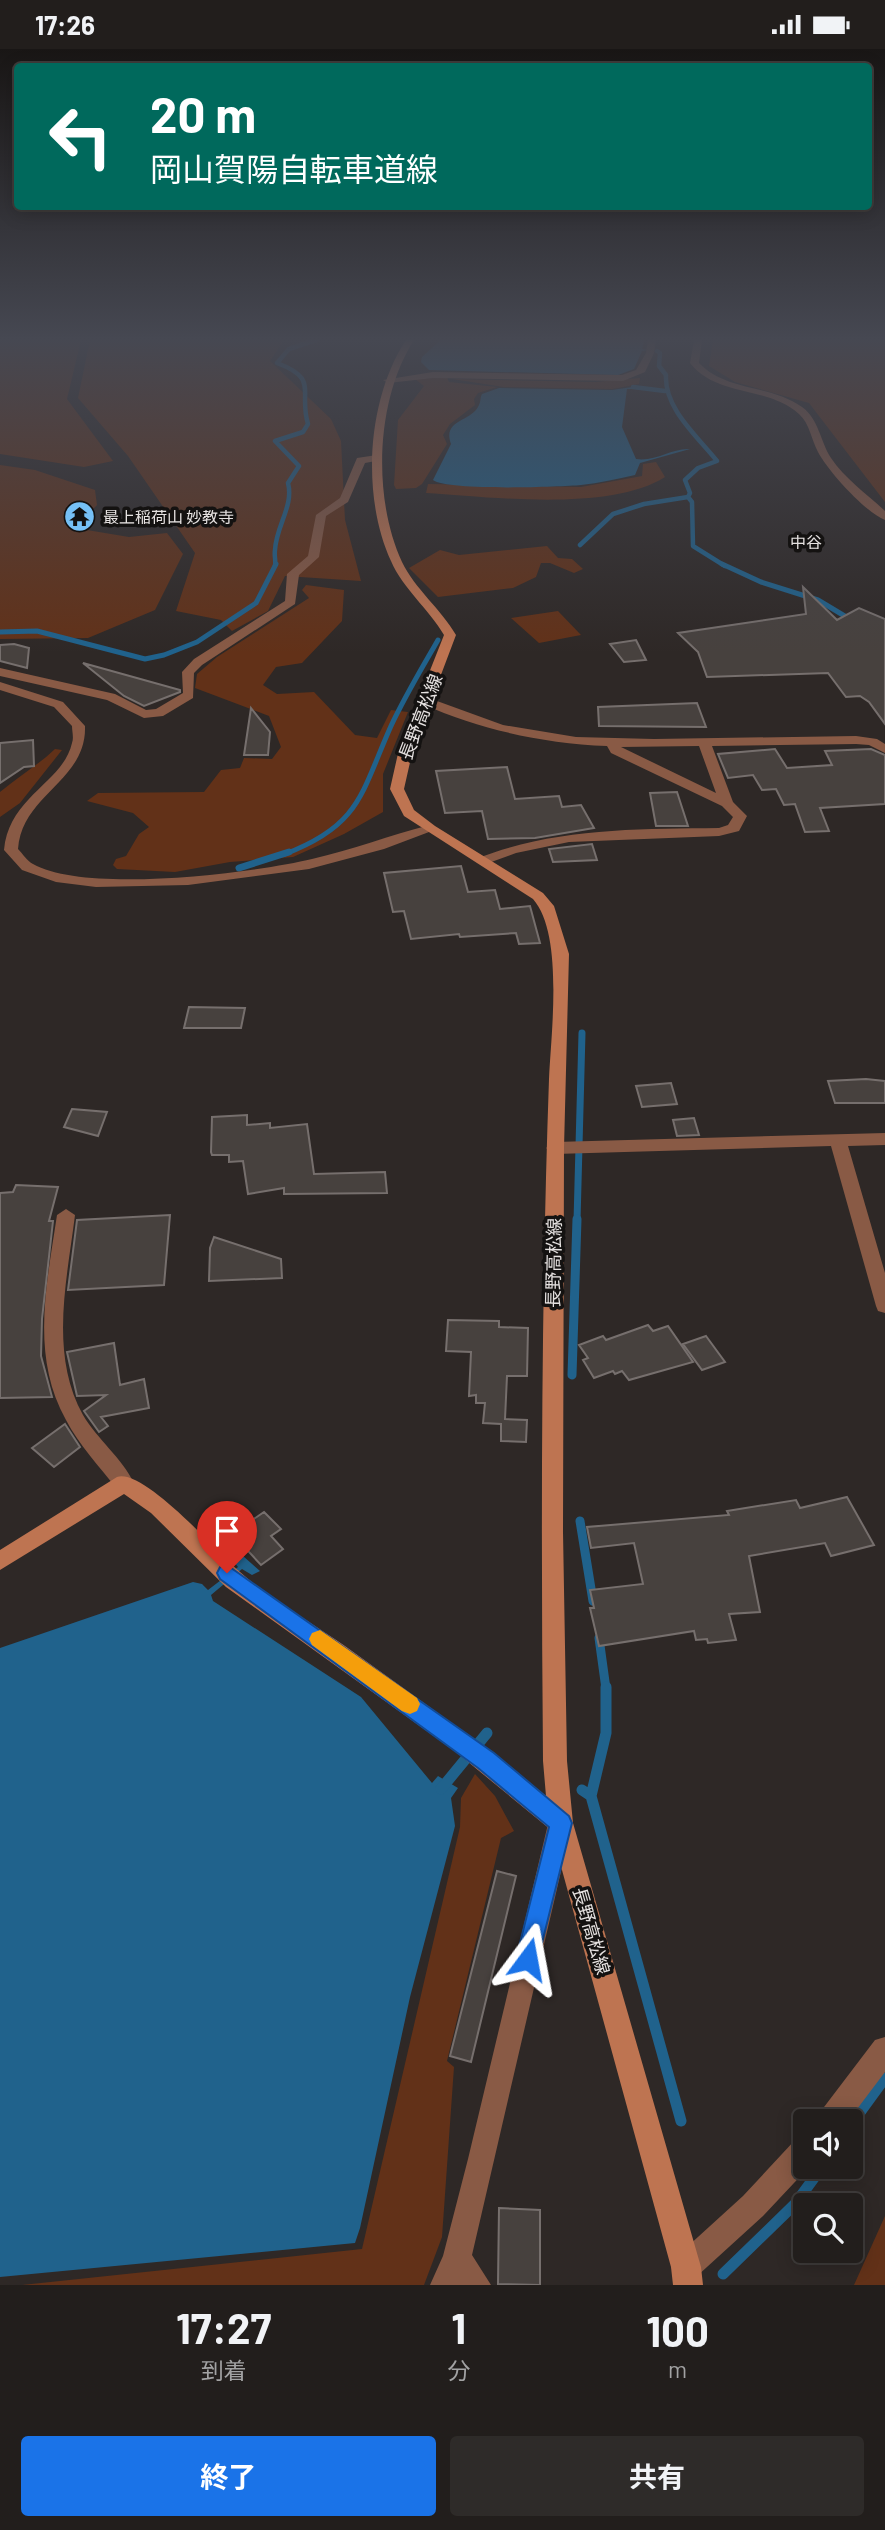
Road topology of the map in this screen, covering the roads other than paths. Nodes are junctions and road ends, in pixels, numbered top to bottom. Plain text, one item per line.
1 (379, 444) edge
2 (821, 444) edge
3 (377, 458) junction
4 (885, 517) edge
5 (0, 672) edge
6 (0, 686) edge
7 (426, 701) junction
8 (704, 742) junction
9 (613, 745) junction
10 (885, 749) edge
11 (727, 803) junction
12 (430, 829) junction
13 (484, 861) junction
14 (885, 1139) edge
15 (838, 1141) junction
16 (555, 1148) junction
17 (66, 1216) dead end
18 (885, 1306) edge
19 (124, 1483) junction
20 (0, 1561) edge
21 (561, 1823) junction
22 (885, 2050) edge
23 (840, 2109) edge
24 (793, 2163) edge
25 (457, 2258) junction
26 (687, 2276) edge
27 (445, 2285) edge
28 (476, 2285) edge

1 - 3 main road, 長野高松線
2 - 4 street
3 - 5 street
3 - 7 main road, 長野高松線
6 - 12 street
7 - 9 street
7 - 12 main road, 長野高松線
8 - 9 street
8 - 10 street
8 - 11 street
9 - 11 street
11 - 13 street
12 - 13 main road, 長野高松線
13 - 16 main road, 長野高松線
14 - 15 street
15 - 16 street
15 - 18 street
16 - 21 main road, 長野高松線
17 - 19 street
19 - 20 main road
19 - 21 main road
21 - 25 street
21 - 26 main road, 長野高松線
22 - 23 street
24 - 26 street
25 - 27 street
25 - 28 street

